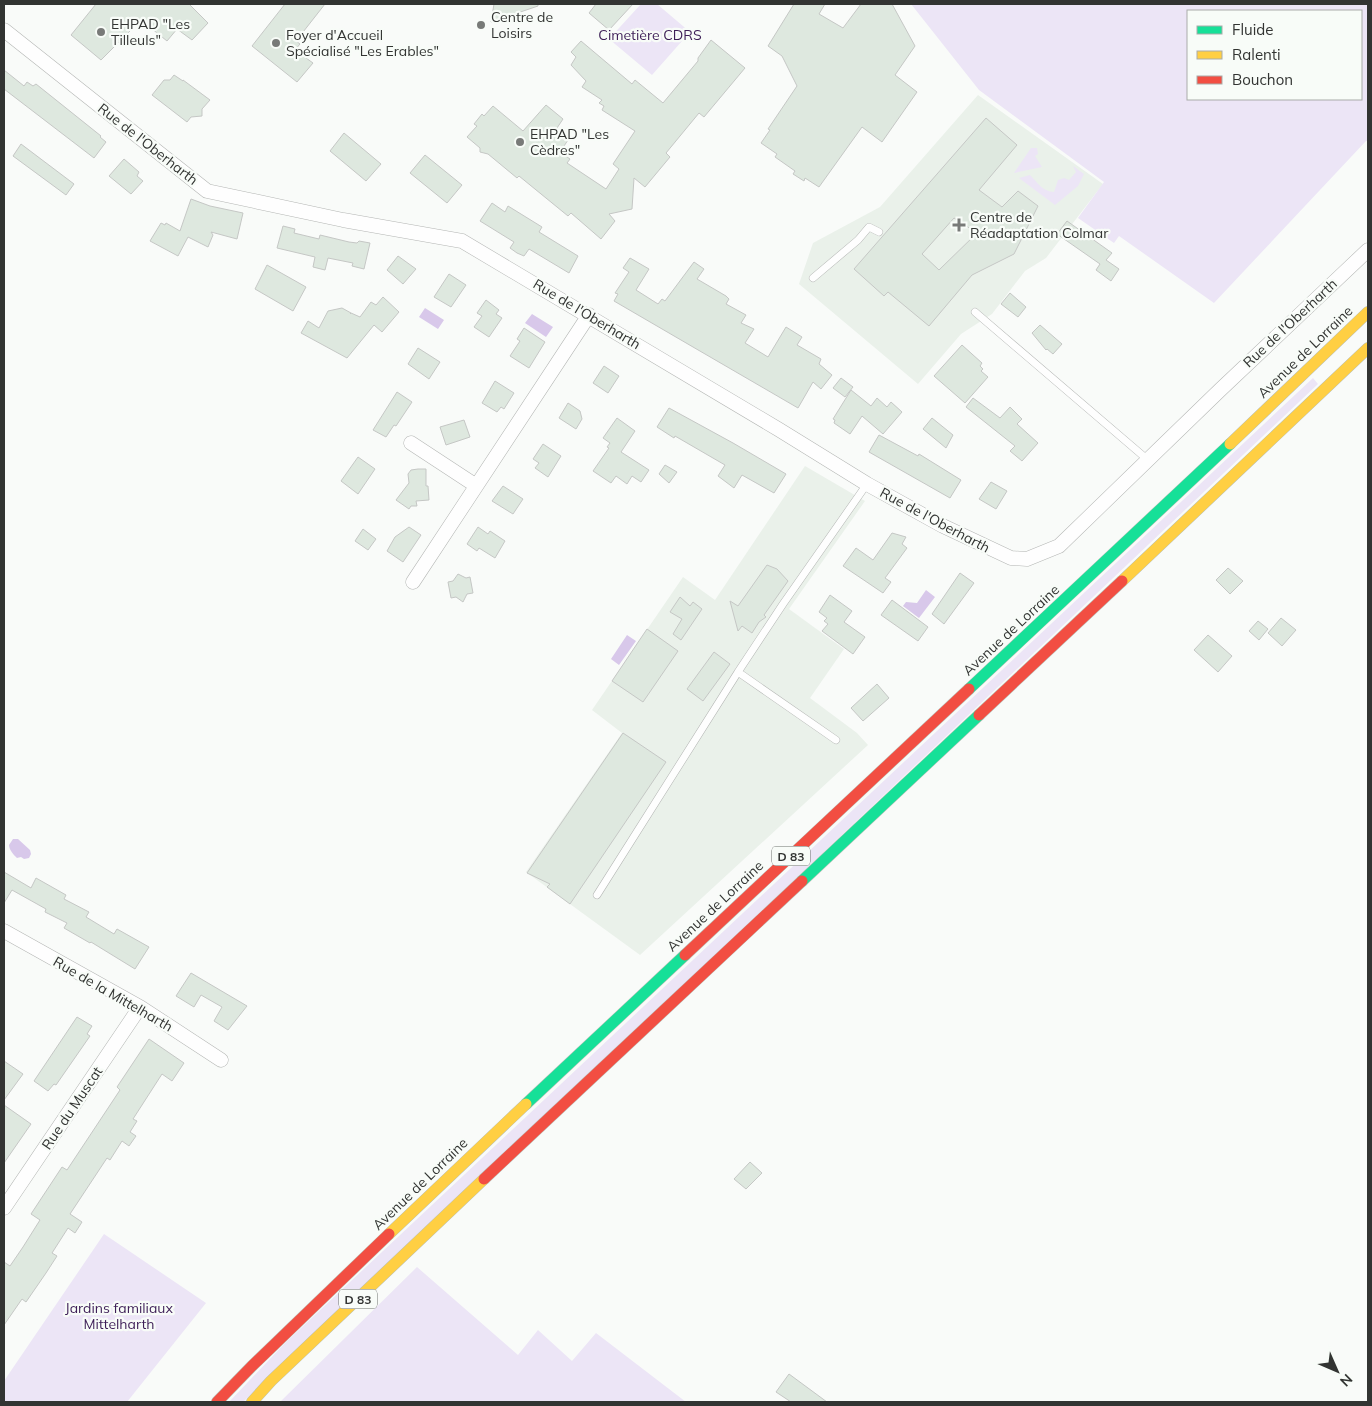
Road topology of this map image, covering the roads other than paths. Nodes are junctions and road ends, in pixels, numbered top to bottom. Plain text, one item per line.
1 (4, 30) edge
2 (879, 232) dead end
3 (1368, 250) edge
4 (813, 278) dead end
5 (974, 312) dead end
6 (1368, 312) edge
7 (589, 315) junction
8 (1368, 348) edge
9 (411, 443) dead end
10 (1148, 460) junction
11 (867, 484) junction
12 (475, 485) junction
13 (413, 582) dead end
14 (738, 672) junction
15 (836, 740) dead end
16 (596, 895) dead end
17 (4, 931) edge
18 (140, 1007) junction
19 (221, 1060) dead end
20 (4, 1207) edge
21 (217, 1402) edge
22 (252, 1402) edge

1 - 7 street, Rue de l'Oberharth
2 - 4 lane
3 - 10 street, Rue de l'Oberharth
5 - 10 lane
6 - 21 main road, Avenue de Lorraine / D 83
7 - 11 street, Rue de l'Oberharth
7 - 12 street
8 - 22 main road, D 83
9 - 12 street
10 - 11 street, Rue de l'Oberharth
11 - 14 lane
12 - 13 street
14 - 15 lane
14 - 16 lane
17 - 18 street, Rue de la Mittelharth
18 - 19 street, Rue de la Mittelharth
18 - 20 street, Rue du Muscat

